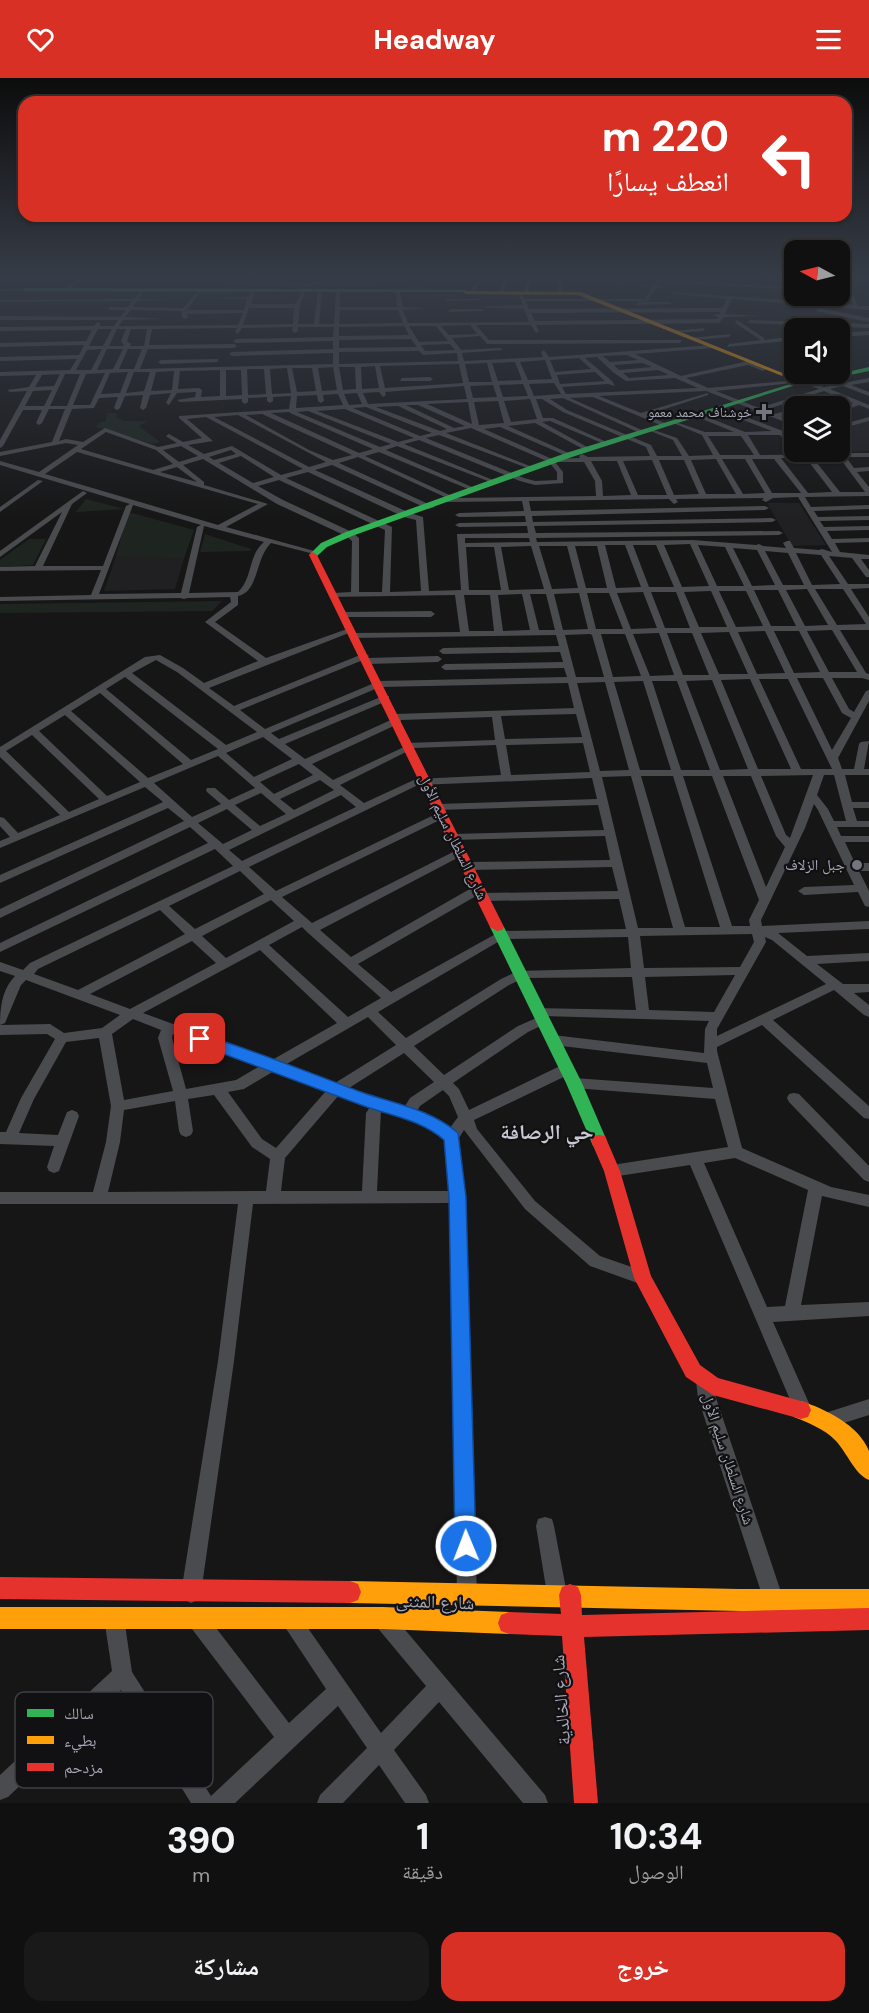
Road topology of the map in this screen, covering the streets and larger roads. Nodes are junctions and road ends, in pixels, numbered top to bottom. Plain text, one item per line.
1 (20, 358) edge
2 (80, 358) edge
3 (100, 358) edge
4 (119, 358) edge
5 (141, 358) edge
6 (162, 358) edge
7 (175, 358) edge
8 (229, 358) edge
9 (271, 358) edge
10 (283, 358) edge
11 (294, 358) edge
12 (304, 358) edge
13 (337, 358) edge
14 (428, 358) edge
15 (461, 358) edge
16 (485, 358) edge
17 (512, 358) edge
18 (552, 358) edge
19 (583, 358) edge
20 (602, 358) edge
21 (638, 358) edge
22 (743, 358) edge
23 (0, 359) edge
24 (547, 359) junction
25 (514, 361) junction
26 (644, 361) junction
27 (161, 362) junction
28 (462, 362) junction
29 (487, 362) junction
30 (412, 363) junction
31 (432, 363) junction
32 (77, 364) junction
33 (377, 364) junction
34 (589, 364) junction
35 (608, 364) junction
36 (337, 365) junction
37 (358, 365) junction
38 (0, 366) edge
39 (315, 366) junction
40 (549, 366) junction
41 (269, 367) junction
42 (226, 368) junction
43 (244, 368) junction
44 (659, 368) junction
45 (177, 370) junction
46 (437, 370) dead end
47 (597, 370) junction
48 (155, 371) junction
49 (84, 372) junction
50 (93, 372) junction
51 (111, 372) junction
52 (133, 372) junction
53 (616, 372) junction
54 (40, 373) junction
55 (63, 373) junction
56 (72, 373) junction
57 (378, 373) junction
58 (0, 374) edge
59 (784, 374) edge
60 (784, 375) edge
61 (604, 376) junction
62 (868, 376) edge
63 (678, 377) junction
64 (850, 377) edge
65 (850, 377) edge
66 (402, 380) junction
67 (555, 380) junction
68 (467, 381) junction
69 (525, 382) junction
70 (610, 382) junction
71 (784, 382) edge
72 (495, 383) junction
73 (784, 383) edge
74 (850, 383) edge
75 (792, 384) edge
76 (808, 384) edge
77 (832, 384) edge
78 (420, 385) junction
79 (701, 387) junction
80 (55, 388) junction
81 (31, 389) junction
82 (402, 389) junction
83 (10, 390) dead end
84 (380, 390) junction
85 (823, 390) junction
86 (359, 391) junction
87 (618, 391) junction
88 (711, 391) junction
89 (175, 392) junction
90 (339, 392) junction
91 (469, 392) junction
92 (659, 392) junction
93 (319, 393) junction
94 (149, 394) junction
95 (294, 394) junction
96 (869, 394) edge
97 (123, 395) junction
98 (270, 395) junction
99 (564, 395) junction
100 (592, 395) junction
101 (99, 396) junction
102 (245, 396) junction
103 (841, 396) edge
104 (221, 398) junction
105 (545, 398) junction
106 (197, 399) junction
107 (532, 399) junction
108 (180, 400) dead end
109 (502, 400) junction
110 (850, 400) edge
111 (417, 402) junction
112 (427, 402) junction
113 (471, 402) junction
114 (682, 402) junction
115 (738, 402) junction
116 (169, 403) dead end
117 (398, 403) junction
118 (407, 403) junction
119 (859, 403) junction
120 (387, 404) junction
121 (364, 405) junction
122 (345, 406) junction
123 (850, 406) edge
124 (46, 407) junction
125 (69, 407) junction
126 (869, 407) edge
127 (21, 408) junction
128 (117, 408) dead end
129 (143, 408) dead end
130 (323, 408) junction
131 (309, 409) junction
132 (292, 410) junction
133 (702, 410) junction
134 (759, 410) junction
135 (267, 411) junction
136 (243, 413) junction
137 (784, 413) edge
138 (223, 415) junction
139 (641, 415) junction
140 (208, 416) junction
141 (775, 416) junction
142 (193, 417) junction
143 (869, 419) edge
144 (537, 420) junction
145 (784, 420) edge
146 (39, 423) dead end
147 (670, 423) junction
148 (499, 424) junction
149 (508, 424) junction
150 (850, 424) edge
151 (476, 427) junction
152 (454, 430) junction
153 (232, 431) junction
154 (646, 431) junction
155 (436, 433) junction
156 (743, 433) junction
157 (782, 433) junction
158 (224, 434) dead end
159 (704, 434) junction
160 (32, 436) dead end
161 (169, 436) dead end
162 (215, 436) dead end
163 (784, 436) edge
164 (626, 437) junction
165 (283, 438) junction
166 (207, 439) junction
167 (419, 439) junction
168 (606, 443) junction
169 (54, 444) junction
170 (84, 444) junction
171 (181, 444) junction
172 (259, 444) junction
173 (399, 445) junction
174 (158, 449) junction
175 (76, 450) junction
176 (376, 450) junction
177 (25, 451) junction
178 (237, 451) junction
179 (0, 454) edge
180 (580, 454) junction
181 (850, 454) edge
182 (357, 455) junction
183 (784, 455) edge
184 (869, 455) edge
185 (202, 456) junction
186 (747, 456) junction
187 (758, 456) junction
188 (776, 456) junction
189 (717, 457) junction
190 (654, 458) junction
191 (685, 458) junction
192 (619, 459) junction
193 (553, 461) junction
194 (214, 462) junction
195 (331, 462) junction
196 (813, 462) edge
197 (846, 462) edge
198 (178, 464) junction
199 (260, 466) junction
200 (0, 468) edge
201 (532, 468) junction
202 (251, 469) dead end
203 (308, 469) junction
204 (869, 469) edge
205 (852, 470) junction
206 (242, 471) dead end
207 (153, 472) junction
208 (233, 473) junction
209 (513, 475) junction
210 (279, 477) junction
211 (32, 478) junction
212 (42, 479) junction
213 (495, 482) junction
214 (253, 484) junction
215 (866, 484) edge
216 (210, 488) junction
217 (476, 490) junction
218 (83, 493) junction
219 (869, 493) edge
220 (803, 495) junction
221 (838, 495) junction
222 (741, 496) junction
223 (770, 496) junction
224 (673, 497) junction
225 (704, 497) junction
226 (726, 497) junction
227 (583, 498) junction
228 (599, 498) junction
229 (636, 498) junction
230 (525, 499) junction
231 (453, 500) junction
232 (0, 501) edge
233 (71, 502) junction
234 (130, 506) junction
235 (431, 507) junction
236 (869, 507) edge
237 (765, 508) junction
238 (733, 509) junction
239 (809, 509) junction
240 (0, 510) edge
241 (677, 511) junction
242 (587, 512) junction
243 (528, 513) junction
244 (408, 515) junction
245 (459, 515) junction
246 (869, 518) edge
247 (815, 519) junction
248 (737, 520) junction
249 (772, 520) junction
250 (681, 521) junction
251 (591, 523) junction
252 (380, 524) junction
253 (459, 525) junction
254 (201, 527) junction
255 (219, 528) junction
256 (869, 528) edge
257 (822, 529) junction
258 (687, 532) junction
259 (744, 532) junction
260 (593, 533) junction
261 (779, 533) junction
262 (350, 534) junction
263 (532, 534) junction
264 (25, 536) junction
265 (54, 536) junction
266 (461, 540) junction
267 (869, 540) edge
268 (829, 541) junction
269 (598, 542) junction
270 (628, 542) junction
271 (659, 542) junction
272 (692, 542) junction
273 (570, 543) junction
274 (265, 544) junction
275 (497, 544) junction
276 (728, 545) junction
277 (755, 546) junction
278 (790, 548) junction
279 (822, 551) junction
280 (314, 553) junction
281 (837, 553) junction
282 (0, 555) edge
283 (854, 555) junction
284 (869, 557) edge
285 (105, 568) junction
286 (0, 569) edge
287 (38, 569) junction
288 (869, 575) edge
289 (778, 586) junction
290 (809, 586) junction
291 (843, 586) junction
292 (869, 586) edge
293 (747, 587) junction
294 (678, 588) junction
295 (714, 588) junction
296 (646, 589) junction
297 (584, 590) junction
298 (612, 590) junction
299 (505, 591) junction
300 (525, 591) junction
301 (549, 591) junction
302 (462, 592) junction
303 (494, 592) junction
304 (425, 593) junction
305 (355, 594) junction
306 (386, 594) junction
307 (234, 595) junction
308 (333, 595) junction
309 (184, 597) junction
310 (94, 598) junction
311 (0, 599) edge
312 (431, 614) dead end
313 (343, 615) junction
314 (869, 625) edge
315 (835, 628) junction
316 (770, 629) junction
317 (803, 629) junction
318 (696, 630) junction
319 (733, 630) junction
320 (661, 631) junction
321 (627, 632) junction
322 (352, 633) junction
323 (500, 633) junction
324 (535, 633) junction
325 (560, 633) junction
326 (594, 633) junction
327 (465, 634) junction
328 (564, 649) junction
329 (366, 658) junction
330 (265, 662) junction
331 (568, 665) junction
332 (445, 667) dead end
333 (127, 674) junction
334 (827, 675) junction
335 (793, 676) junction
336 (866, 676) edge
337 (754, 677) junction
338 (679, 678) junction
339 (714, 678) junction
340 (646, 679) junction
341 (571, 680) junction
342 (608, 680) junction
343 (379, 684) junction
344 (203, 687) junction
345 (102, 690) junction
346 (869, 693) edge
347 (386, 698) junction
348 (233, 710) junction
349 (66, 711) junction
350 (579, 711) junction
351 (496, 714) junction
352 (855, 716) junction
353 (396, 719) junction
354 (33, 731) junction
355 (263, 732) junction
356 (587, 740) junction
357 (500, 742) junction
358 (278, 743) junction
359 (869, 744) edge
360 (409, 747) junction
361 (0, 751) edge
362 (222, 751) junction
363 (833, 758) junction
364 (303, 761) junction
365 (189, 764) junction
366 (796, 770) junction
367 (755, 771) junction
368 (820, 771) junction
369 (836, 771) junction
370 (675, 772) junction
371 (714, 772) junction
372 (863, 772) edge
373 (635, 773) junction
374 (596, 774) junction
375 (321, 776) junction
376 (506, 777) junction
377 (425, 780) junction
378 (147, 782) junction
379 (258, 784) junction
380 (337, 788) junction
381 (210, 790) dead end
382 (812, 796) junction
383 (274, 798) junction
384 (106, 800) junction
385 (170, 802) junction
386 (602, 802) junction
387 (227, 804) junction
388 (869, 805) edge
389 (848, 806) junction
390 (363, 807) junction
391 (440, 812) junction
392 (292, 814) junction
393 (67, 816) junction
394 (0, 820) edge
395 (191, 822) junction
396 (830, 824) junction
397 (852, 824) junction
398 (869, 824) edge
399 (259, 831) junction
400 (610, 833) junction
401 (452, 837) junction
402 (17, 838) junction
403 (838, 839) junction
404 (869, 839) edge
405 (0, 845) edge
406 (219, 846) junction
407 (791, 846) junction
408 (460, 852) junction
409 (617, 863) junction
410 (468, 866) junction
411 (242, 867) junction
412 (851, 867) junction
413 (869, 867) edge
414 (0, 879) edge
415 (804, 891) dead end
416 (481, 893) junction
417 (866, 894) edge
418 (274, 895) junction
419 (624, 895) junction
420 (765, 900) junction
421 (161, 905) junction
422 (0, 914) edge
423 (307, 925) junction
424 (869, 925) edge
425 (758, 930) junction
426 (633, 932) junction
427 (680, 932) junction
428 (728, 932) junction
429 (194, 934) junction
430 (501, 935) junction
431 (261, 944) junction
432 (0, 948) edge
433 (869, 957) edge
434 (804, 960) junction
435 (350, 963) junction
436 (225, 964) junction
437 (0, 966) edge
438 (638, 972) junction
439 (744, 972) junction
440 (522, 974) junction
441 (23, 975) junction
442 (837, 987) junction
443 (869, 988) edge
444 (78, 995) junction
445 (389, 998) junction
446 (368, 1010) junction
447 (869, 1012) edge
448 (131, 1014) junction
449 (643, 1014) junction
450 (541, 1015) junction
451 (717, 1017) junction
452 (763, 1019) junction
453 (0, 1020) edge
454 (346, 1023) junction
455 (168, 1028) junction
456 (0, 1030) edge
457 (105, 1032) junction
458 (62, 1038) junction
459 (553, 1040) junction
460 (406, 1045) junction
461 (711, 1052) junction
462 (271, 1066) junction
463 (567, 1069) junction
464 (444, 1083) junction
465 (574, 1083) junction
466 (218, 1089) junction
467 (336, 1089) junction
468 (722, 1094) junction
469 (181, 1095) junction
470 (794, 1098) dead end
471 (378, 1104) junction
472 (118, 1106) junction
473 (409, 1112) junction
474 (869, 1114) edge
475 (72, 1116) dead end
476 (465, 1118) junction
477 (186, 1131) dead end
478 (452, 1137) junction
479 (5, 1138) edge
480 (63, 1141) junction
481 (736, 1152) junction
482 (279, 1156) junction
483 (694, 1157) junction
484 (54, 1167) dead end
485 (612, 1171) junction
486 (869, 1176) edge
487 (816, 1187) junction
488 (273, 1197) junction
489 (369, 1197) junction
490 (457, 1197) junction
491 (0, 1198) edge
492 (99, 1198) junction
493 (246, 1198) junction
494 (869, 1201) edge
495 (643, 1278) junction
496 (869, 1309) edge
497 (792, 1313) junction
498 (762, 1315) junction
499 (704, 1381) junction
500 (869, 1407) edge
501 (803, 1410) junction
502 (828, 1420) junction
503 (869, 1470) edge
504 (545, 1526) dead end
505 (0, 1588) edge
506 (190, 1590) junction
507 (467, 1593) junction
508 (563, 1594) junction
509 (869, 1600) edge
510 (774, 1601) junction
511 (194, 1616) junction
512 (288, 1617) junction
513 (0, 1618) edge
514 (114, 1618) junction
515 (383, 1618) junction
516 (869, 1619) edge
517 (467, 1621) junction
518 (574, 1626) junction
519 (123, 1675) junction
520 (440, 1688) junction
521 (339, 1691) junction
522 (105, 1692) edge
523 (134, 1692) edge
524 (288, 1739) junction
525 (381, 1750) junction
526 (15, 1775) edge
527 (194, 1788) edge
528 (0, 1789) edge
529 (203, 1803) edge
530 (219, 1803) edge
531 (328, 1803) edge
532 (418, 1803) edge
533 (537, 1803) edge
534 (586, 1803) edge

1 - 23 street
2 - 32 street
3 - 50 street
4 - 51 street
5 - 52 street
6 - 27 street
7 - 27 street
8 - 42 street
9 - 41 street
10 - 41 street
11 - 95 street
12 - 39 street
13 - 36 street
14 - 31 street
15 - 28 street
16 - 29 street
17 - 25 street
18 - 24 street
19 - 34 street
20 - 35 street
21 - 26 street
22 - 59 street
24 - 25 street
24 - 40 street
25 - 29 street
25 - 69 street
26 - 35 street
26 - 44 street
27 - 48 street
28 - 29 street
28 - 31 street
28 - 68 street
29 - 72 street
30 - 31 street
30 - 33 street
30 - 78 street
31 - 46 street
32 - 38 street
32 - 56 street
33 - 37 street
33 - 57 street
34 - 40 street
34 - 47 street
35 - 53 street
36 - 37 street
36 - 39 street
36 - 90 street
37 - 86 street
39 - 93 street
40 - 67 street
41 - 43 street
41 - 98 street
42 - 43 street
42 - 45 street
42 - 104 street
43 - 102 street
44 - 53 street
44 - 63 street
45 - 48 street
45 - 89 street
47 - 61 street
47 - 67 street
48 - 52 street
48 - 94 street
49 - 50 street
49 - 56 street
49 - 125 street
50 - 51 street
51 - 52 street
51 - 101 street
52 - 97 street
53 - 63 street
54 - 55 street
54 - 58 street
54 - 81 street
55 - 56 street
55 - 80 street
57 - 66 street
57 - 84 street
60 - 63 street
61 - 67 street
61 - 70 street
62 - 64 street
62 - 65 street
63 - 79 street
66 - 78 street
66 - 82 street
67 - 69 street
67 - 70 street
67 - 99 street
68 - 72 street
68 - 78 street
68 - 91 street
69 - 72 street
69 - 107 street
70 - 87 street
71 - 79 street
72 - 109 street
73 - 88 street
74 - 96 street
75 - 115 street
76 - 85 street
77 - 85 street
78 - 82 street
78 - 91 street
78 - 112 street
79 - 87 street
79 - 88 street
80 - 81 street
80 - 124 street
81 - 83 street
81 - 127 street
82 - 84 street
82 - 118 street
84 - 86 street
84 - 120 street
85 - 103 street
85 - 134 street
86 - 90 street
86 - 121 street
87 - 99 street
88 - 92 street
88 - 114 street
88 - 115 street
89 - 94 street
89 - 106 street
89 - 116 street
90 - 93 street
90 - 122 street
91 - 113 street
92 - 100 street
92 - 114 street
93 - 95 street
93 - 130 street
94 - 97 street
94 - 129 street
95 - 98 street
95 - 132 street
97 - 101 street
97 - 128 street
98 - 102 street
98 - 135 street
99 - 100 street
99 - 105 street
99 - 154 street
100 - 139 street
101 - 125 street
102 - 104 street
102 - 136 street
104 - 106 street
104 - 138 street
105 - 107 street
105 - 164 street
106 - 108 street
106 - 142 street
107 - 109 street
107 - 144 street
109 - 113 street
109 - 149 street
110 - 119 street
111 - 112 street
111 - 118 street
111 - 151 street
112 - 113 street
113 - 151 street
114 - 133 street
114 - 139 street
115 - 133 street
115 - 134 street
117 - 118 street
117 - 120 street
117 - 152 street
119 - 123 street
119 - 126 street
120 - 121 street
121 - 122 street
121 - 155 street
122 - 130 street
122 - 167 street
124 - 125 street
124 - 127 street
124 - 146 street
125 - 169 street
127 - 179 street
130 - 131 street
131 - 132 street
131 - 173 street
132 - 135 street
132 - 176 street
133 - 147 street
133 - 156 street
133 - 157 street
134 - 141 street
135 - 136 street
135 - 182 street
136 - 138 street
136 - 165 street
137 - 141 street
138 - 140 street
139 - 147 street
140 - 142 street
140 - 153 street
141 - 145 street
142 - 166 street
143 - 150 street
144 - 149 street
144 - 168 street
144 - 180 street
147 - 154 street
147 - 159 street
148 - 149 street
148 - 151 street
148 - 180 street
151 - 152 street
151 - 193 street
152 - 155 street
153 - 158 street
153 - 172 street
154 - 164 street
154 - 191 street
155 - 167 street
155 - 201 street
156 - 157 street
156 - 159 street
156 - 187 street
157 - 163 street
159 - 189 street
160 - 177 street
161 - 171 street
162 - 166 street
164 - 168 street
164 - 190 street
165 - 172 street
165 - 195 street
166 - 171 street
166 - 178 street
167 - 173 street
167 - 209 street
168 - 180 street
169 - 170 street
169 - 177 street
170 - 174 street
170 - 175 street
171 - 174 street
171 - 185 street
172 - 178 street
172 - 203 street
173 - 176 street
173 - 213 street
174 - 198 street
175 - 207 street
175 - 212 street
176 - 182 street
176 - 217 street
177 - 179 street
178 - 185 street
178 - 194 street
178 - 199 street
179 - 212 street
180 - 192 street
180 - 193 street
180 - 228 street
181 - 184 street
182 - 195 street
182 - 231 street
183 - 188 street
185 - 194 street
185 - 198 street
186 - 187 street
186 - 189 street
186 - 223 street
187 - 188 street
188 - 220 street
189 - 191 street
189 - 222 street
190 - 191 street
190 - 192 street
190 - 224 street
191 - 225 street
192 - 229 street
193 - 201 street
193 - 209 street
194 - 208 street
195 - 203 street
195 - 235 street
196 - 221 street
197 - 205 street
198 - 207 street
198 - 216 street
199 - 202 street
199 - 210 street
200 - 211 street
201 - 209 street
203 - 210 street
203 - 244 street
204 - 205 street
205 - 215 street
206 - 208 street
207 - 216 street
208 - 214 street
209 - 213 street
210 - 214 street
210 - 252 street
211 - 212 street
211 - 232 street
212 - 218 street
212 - 240 street
212 - 255 street
213 - 217 street
214 - 262 street
215 - 219 street
216 - 255 street
217 - 231 street
218 - 233 street
218 - 234 street
219 - 221 street
220 - 221 street
220 - 223 street
220 - 239 street
222 - 223 street
222 - 226 street
223 - 237 street
224 - 225 street
224 - 229 street
224 - 241 street
225 - 226 street
226 - 238 street
227 - 228 street
227 - 230 street
227 - 242 street
228 - 229 street
230 - 231 street
230 - 243 street
231 - 235 street
231 - 245 street
233 - 264 street
233 - 265 street
234 - 254 street
234 - 285 street
235 - 244 street
236 - 239 street
237 - 238 street
237 - 249 street
238 - 241 street
238 - 248 street
239 - 247 street
241 - 242 street
241 - 250 street
242 - 243 street
242 - 251 street
243 - 245 street
243 - 263 street
244 - 252 street
244 - 304 street
245 - 253 street
246 - 247 street
247 - 257 street
248 - 249 street
248 - 250 street
248 - 259 street
249 - 261 street
250 - 251 street
250 - 258 street
251 - 260 street
251 - 263 street
252 - 262 street
252 - 306 street
253 - 263 street
253 - 266 street
254 - 274 street
254 - 309 street
255 - 274 street
256 - 257 street
257 - 268 street
258 - 259 street
258 - 260 street
258 - 272 street
259 - 261 street
259 - 277 street
260 - 263 street
260 - 269 street
261 - 278 street
262 - 280 street
262 - 305 street
263 - 266 street
263 - 273 street
263 - 275 street
263 - 301 street
264 - 265 street
264 - 282 street
265 - 287 street
266 - 275 street
266 - 302 street
267 - 268 street
268 - 281 street
269 - 270 street
269 - 273 street
269 - 298 street
270 - 271 street
270 - 296 street
271 - 272 street
271 - 294 street
272 - 276 street
272 - 295 street
273 - 297 street
274 - 280 street
274 - 307 street
275 - 299 street
276 - 277 street
276 - 293 street
277 - 278 street
277 - 289 street
278 - 279 street
278 - 290 street
279 - 281 street
279 - 291 street
280 - 308 street, شارع السلطان سليم الأول
281 - 283 street
283 - 284 street
283 - 288 street
285 - 287 street
285 - 310 street
286 - 287 street
289 - 290 street
289 - 293 street
289 - 317 street
290 - 291 street
290 - 315 street
291 - 292 street
291 - 314 street
293 - 295 street
293 - 316 street
294 - 295 street
294 - 296 street
294 - 318 street
295 - 319 street
296 - 298 street
296 - 320 street
297 - 298 street
297 - 301 street
297 - 326 street
298 - 321 street
299 - 300 street
299 - 303 street
300 - 301 street
300 - 324 street
301 - 325 street
302 - 303 street
302 - 304 street
302 - 327 street
303 - 323 street
304 - 306 street
305 - 306 street
305 - 308 street
307 - 309 street
307 - 330 street
308 - 313 street, شارع السلطان سليم الأول
309 - 310 street
310 - 311 street
312 - 313 street
313 - 322 street, شارع السلطان سليم الأول
314 - 315 street
315 - 317 street
315 - 336 street
316 - 317 street
316 - 319 street
316 - 335 street
317 - 334 street
318 - 319 street
318 - 320 street
318 - 339 street
319 - 337 street
320 - 321 street
320 - 338 street
321 - 326 street
321 - 340 street
322 - 327 street
322 - 329 street, شارع السلطان سليم الأول
322 - 330 street
323 - 324 street
323 - 327 street
324 - 325 street
325 - 326 street
325 - 328 street
326 - 342 street
328 - 329 street
328 - 331 street
329 - 343 street, شارع السلطان سليم الأول
329 - 348 street
330 - 344 street
331 - 332 street
331 - 341 street
333 - 344 street
333 - 345 street
333 - 362 street
334 - 335 street
334 - 336 street
334 - 352 street
335 - 337 street
335 - 363 street
337 - 339 street
337 - 366 street
338 - 339 street
338 - 340 street
338 - 371 street
339 - 367 street
340 - 342 street
340 - 370 street
341 - 342 street
341 - 343 street
341 - 350 street
342 - 373 street
343 - 347 street, شارع السلطان سليم الأول
343 - 355 street
344 - 348 street
345 - 349 street
345 - 365 street
346 - 352 street
347 - 353 street, شارع السلطان سليم الأول
347 - 358 street
348 - 355 street
349 - 354 street
349 - 378 street
350 - 351 street
350 - 356 street
351 - 353 street
351 - 357 street
352 - 363 street
353 - 360 street, شارع السلطان سليم الأول
353 - 364 street
354 - 361 street
354 - 384 street
355 - 358 street
355 - 362 street
356 - 357 street
356 - 374 street
357 - 360 street
357 - 376 street
358 - 364 street
359 - 372 street
360 - 377 street, شارع السلطان سليم الأول
360 - 380 street
361 - 393 street
362 - 365 street
362 - 379 street
363 - 369 street
364 - 375 street
364 - 379 street
365 - 378 street
366 - 367 street
366 - 368 street
367 - 371 street
367 - 407 street
368 - 369 street
368 - 382 street
369 - 372 street
369 - 389 street
370 - 371 street
370 - 373 street
370 - 428 street
371 - 420 street
373 - 374 street
373 - 427 street
374 - 376 street
374 - 386 street
375 - 380 street
375 - 383 street
376 - 377 street
377 - 390 street
377 - 391 street, شارع السلطان سليم الأول
378 - 384 street
378 - 385 street
379 - 383 street
379 - 387 street
380 - 390 street
380 - 392 street
381 - 387 street
382 - 396 street
382 - 407 street
383 - 392 street
384 - 393 street
385 - 395 street
385 - 414 street
386 - 391 street
386 - 400 street
387 - 395 street
387 - 399 street
388 - 389 street
389 - 397 street
390 - 411 street
391 - 401 street, شارع السلطان سليم الأول
391 - 418 street
392 - 399 street
393 - 402 street
394 - 402 street
395 - 406 street
395 - 422 street
396 - 397 street
396 - 403 street
397 - 398 street
399 - 406 street
400 - 401 street
400 - 409 street
401 - 408 street, شارع السلطان سليم الأول
402 - 405 street
403 - 404 street
403 - 412 street
406 - 411 street
406 - 432 street
407 - 420 street
408 - 410 street, شارع السلطان سليم الأول
408 - 423 street
409 - 410 street
409 - 419 street
410 - 416 street, شارع السلطان سليم الأول
411 - 418 street
411 - 421 street
412 - 413 street
412 - 417 street
415 - 417 street
416 - 419 street
416 - 430 street, شارع السلطان سليم الأول
416 - 435 street
418 - 423 street
418 - 429 street
419 - 426 street
420 - 425 street
421 - 429 street
421 - 441 street
423 - 431 street
423 - 435 street
424 - 425 street
425 - 428 street
425 - 434 street
425 - 439 street
426 - 427 street
426 - 430 street
426 - 438 street
427 - 428 street
429 - 436 street
429 - 444 street
430 - 440 street, شارع السلطان سليم الأول
430 - 445 street
431 - 436 street
431 - 454 street
433 - 434 street
434 - 442 street
435 - 445 street
436 - 448 street
437 - 441 street
438 - 439 street
438 - 440 street
438 - 449 street
439 - 451 street
440 - 450 street, شارع السلطان سليم الأول
440 - 460 street
441 - 444 street
441 - 453 street
442 - 443 street
442 - 447 street
442 - 452 street
444 - 448 street
445 - 446 street
446 - 454 street
446 - 460 street
448 - 455 street
448 - 457 street
449 - 450 street
449 - 451 street
450 - 459 street, شارع السلطان سليم الأول
450 - 464 street
451 - 461 street
452 - 461 street
452 - 474 street
454 - 462 street
455 - 462 street
455 - 469 street
456 - 458 street
457 - 458 street
457 - 472 street
458 - 479 street
459 - 461 street
459 - 463 street, شارع السلطان سليم الأول
460 - 464 street
460 - 467 street
461 - 468 street
462 - 466 street
462 - 467 street
463 - 465 street, شارع السلطان سليم الأول
463 - 476 street
464 - 473 street
464 - 476 street
465 - 468 street
465 - 485 street, شارع السلطان سليم الأول
466 - 469 street
466 - 482 street
467 - 471 street
467 - 482 street
468 - 481 street
469 - 472 street
469 - 477 street
470 - 486 street
471 - 473 street
471 - 489 street
472 - 492 street
473 - 478 street
475 - 480 street
476 - 478 street
476 - 495 street
478 - 490 street
479 - 480 street
480 - 484 street
481 - 483 street
481 - 487 street
482 - 488 street
483 - 485 street
483 - 498 street
485 - 495 street, شارع السلطان سليم الأول
487 - 494 street
487 - 497 street
488 - 489 street
488 - 493 street
489 - 490 street
490 - 507 street
491 - 492 street
492 - 493 street
493 - 506 street
495 - 499 street, شارع السلطان سليم الأول
496 - 497 street
497 - 498 street
498 - 501 street
499 - 501 street
499 - 510 street, شارع السلطان سليم الأول
500 - 502 street
501 - 502 street
502 - 503 street
504 - 508 street
505 - 506 street, شارع المثنى
506 - 507 street, شارع المثنى
506 - 511 street
507 - 508 street, شارع المثنى
507 - 517 street
508 - 510 street, شارع المثنى
508 - 518 street, شارع الخالدية
509 - 510 street, شارع المثنى
511 - 512 street, شارع المثنى
511 - 514 street, شارع المثنى
511 - 524 street
512 - 515 street, شارع المثنى
512 - 521 street
513 - 514 street, شارع المثنى
514 - 519 street
515 - 517 street, شارع المثنى
515 - 520 street
516 - 518 street, شارع المثنى
517 - 518 street, شارع المثنى
518 - 534 street, شارع الخالدية
519 - 522 street
519 - 523 street
520 - 525 street
520 - 533 street
521 - 524 street
521 - 525 street
524 - 530 street
525 - 531 street
525 - 532 street
526 - 528 street
527 - 529 street

